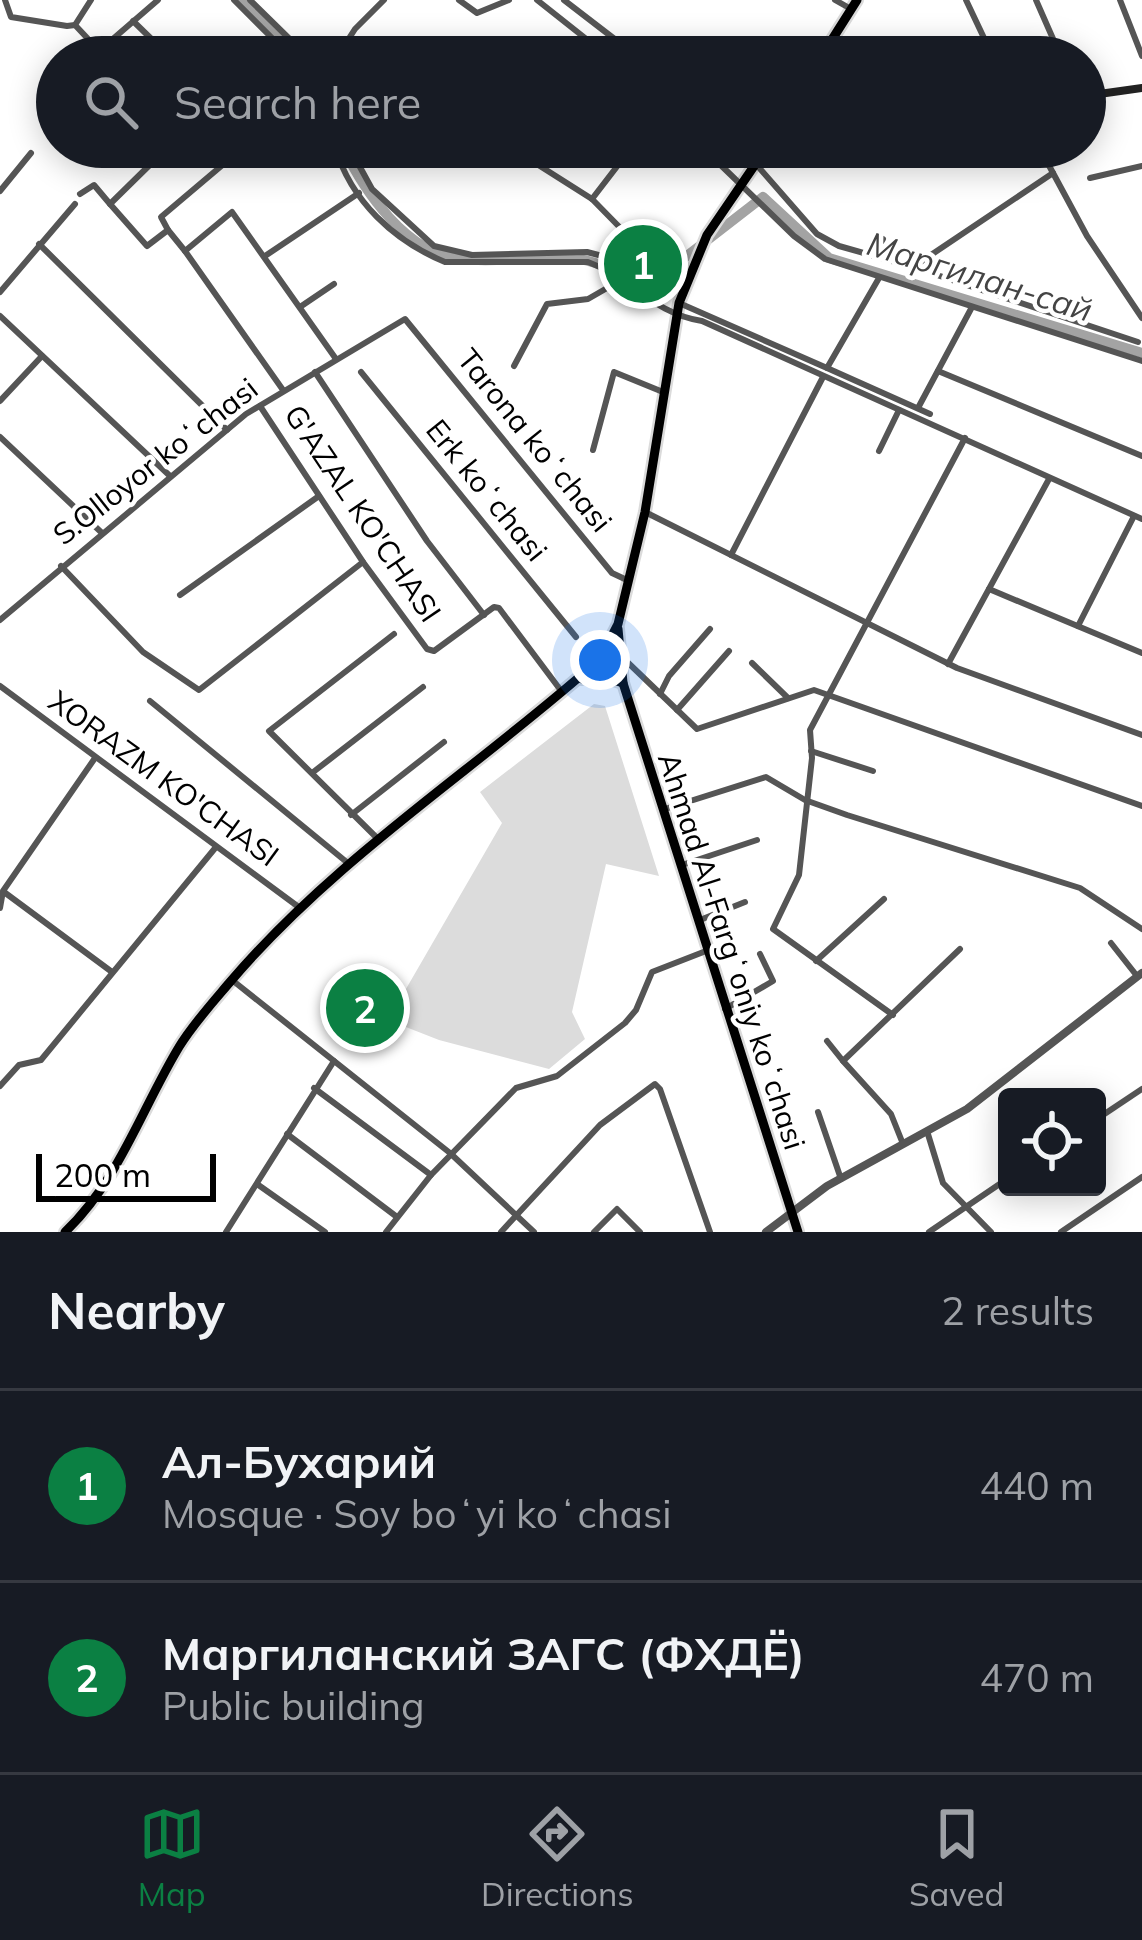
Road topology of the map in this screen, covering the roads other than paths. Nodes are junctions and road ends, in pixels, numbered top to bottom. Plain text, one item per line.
1 (4, 0) edge
2 (92, 0) edge
3 (158, 0) edge
4 (234, 0) edge
5 (250, 0) edge
6 (384, 0) edge
7 (458, 0) edge
8 (508, 0) edge
9 (537, 0) edge
10 (564, 0) edge
11 (836, 0) edge
12 (966, 0) edge
13 (1036, 0) edge
14 (1120, 0) edge
15 (854, 4) edge
16 (133, 22) junction
17 (75, 25) junction
18 (84, 36) edge
19 (119, 36) edge
20 (148, 36) edge
21 (269, 36) edge
22 (284, 36) edge
23 (350, 36) edge
24 (582, 36) edge
25 (611, 36) edge
26 (834, 36) edge
27 (983, 36) edge
28 (1052, 36) edge
29 (1142, 56) edge
30 (1142, 88) edge
31 (1106, 93) edge
32 (31, 152) dead end
33 (1142, 166) edge
34 (147, 168) edge
35 (219, 168) edge
36 (346, 168) edge
37 (360, 168) edge
38 (543, 168) edge
39 (616, 168) edge
40 (724, 168) edge
41 (752, 168) edge
42 (759, 168) edge
43 (1050, 168) edge
44 (1053, 173) junction
45 (1090, 178) dead end
46 (740, 184) junction
47 (0, 191) edge
48 (80, 194) dead end
49 (359, 194) junction
50 (592, 199) junction
51 (75, 204) dead end
52 (110, 204) junction
53 (168, 230) junction
54 (883, 239) dead end
55 (39, 244) junction
56 (639, 248) junction
57 (185, 251) junction
58 (265, 256) junction
59 (873, 256) junction
60 (914, 267) junction
61 (879, 278) junction
62 (621, 280) junction
63 (334, 284) dead end
64 (684, 289) junction
65 (0, 292) edge
66 (679, 303) junction
67 (300, 307) junction
68 (972, 307) junction
69 (0, 316) edge
70 (676, 317) junction
71 (1142, 318) edge
72 (410, 321) joint
73 (1138, 342) dead end
74 (41, 356) junction
75 (336, 359) junction
76 (1142, 362) edge
77 (514, 366) dead end
78 (938, 371) junction
79 (315, 372) junction
80 (362, 372) dead end
81 (825, 372) junction
82 (284, 391) junction
83 (667, 393) junction
84 (0, 401) edge
85 (260, 406) junction
86 (918, 408) junction
87 (899, 410) junction
88 (930, 413) dead end
89 (226, 430) junction
90 (0, 437) edge
91 (964, 438) junction
92 (593, 450) dead end
93 (879, 451) dead end
94 (1142, 456) edge
95 (170, 476) junction
96 (1049, 479) junction
97 (319, 496) junction
98 (645, 512) junction
99 (1138, 517) edge
100 (102, 533) junction
101 (730, 556) junction
102 (363, 562) junction
103 (61, 566) junction
104 (628, 581) junction
105 (989, 590) junction
106 (180, 595) dead end
107 (484, 614) junction
108 (0, 620) edge
109 (867, 623) junction
110 (618, 624) junction
111 (1078, 626) junction
112 (710, 629) dead end
113 (394, 634) dead end
114 (576, 637) dead end
115 (729, 651) dead end
116 (1142, 653) edge
117 (619, 654) junction
118 (600, 659) junction
119 (752, 664) dead end
120 (948, 664) junction
121 (577, 680) junction
122 (623, 683) junction
123 (0, 686) edge
124 (422, 687) dead end
125 (562, 692) junction
126 (829, 693) junction
127 (660, 694) junction
128 (788, 698) junction
129 (151, 701) dead end
130 (677, 710) junction
131 (1142, 735) edge
132 (444, 742) dead end
133 (811, 751) junction
134 (94, 758) junction
135 (873, 771) dead end
136 (311, 774) junction
137 (806, 800) junction
138 (1141, 804) edge
139 (661, 811) junction
140 (351, 815) junction
141 (378, 839) junction
142 (757, 839) dead end
143 (216, 847) junction
144 (349, 864) junction
145 (679, 866) junction
146 (3, 891) junction
147 (884, 898) dead end
148 (745, 902) dead end
149 (0, 908) edge
150 (300, 908) junction
151 (697, 921) junction
152 (1142, 929) edge
153 (1111, 943) dead end
154 (960, 949) dead end
155 (706, 951) junction
156 (760, 954) dead end
157 (815, 962) junction
158 (112, 972) junction
159 (1140, 975) edge
160 (232, 980) junction
161 (725, 1009) junction
162 (893, 1015) junction
163 (826, 1041) dead end
164 (843, 1060) junction
165 (334, 1061) junction
166 (0, 1086) edge
167 (314, 1088) junction
168 (1142, 1089) edge
169 (818, 1112) dead end
170 (1106, 1113) edge
171 (927, 1131) junction
172 (287, 1134) junction
173 (903, 1144) junction
174 (450, 1153) junction
175 (430, 1175) junction
176 (1142, 1177) edge
177 (841, 1179) junction
178 (257, 1184) junction
179 (998, 1185) edge
180 (965, 1207) junction
181 (792, 1214) junction
182 (517, 1215) junction
183 (397, 1217) junction
184 (65, 1232) edge
185 (226, 1232) edge
186 (325, 1232) edge
187 (386, 1232) edge
188 (501, 1232) edge
189 (535, 1232) edge
190 (594, 1232) edge
191 (640, 1232) edge
192 (710, 1232) edge
193 (766, 1232) edge
194 (798, 1232) edge
195 (929, 1232) edge
196 (991, 1232) edge
197 (1061, 1232) edge

1 - 17 street
2 - 17 street
3 - 16 street
4 - 21 street
5 - 22 street
6 - 23 street
7 - 8 street
9 - 24 street
10 - 25 street
11 - 15 street
12 - 27 street
13 - 28 street
14 - 29 street
15 - 26 main road
16 - 19 street
16 - 20 street
17 - 18 street
30 - 31 main road
32 - 47 street
33 - 45 street
34 - 52 street
35 - 53 street
36 - 49 street
37 - 56 street
38 - 50 street
39 - 50 street
40 - 46 street
41 - 46 main road
42 - 59 street
43 - 44 street
44 - 60 street
44 - 71 street
46 - 61 street
46 - 64 main road
48 - 52 street
49 - 58 street
49 - 62 street
50 - 56 street
51 - 55 street
52 - 53 street
53 - 57 street
54 - 59 street
55 - 65 street
55 - 89 street
56 - 64 street
57 - 58 street
57 - 82 street
58 - 67 street
59 - 60 street
60 - 73 street
61 - 68 street
61 - 81 street
62 - 70 street
62 - 77 street
63 - 67 street
64 - 66 main road
66 - 70 main road
66 - 81 street
67 - 75 street
68 - 76 street
68 - 78 street
69 - 74 street
70 - 81 street
70 - 83 main road
72 - 75 street, S.Olloyor koʻchasi
72 - 104 street, Tarona koʻchasi
74 - 84 street
74 - 95 street
75 - 79 street, S.Olloyor koʻchasi
78 - 86 street
78 - 94 street
79 - 82 street, S.Olloyor koʻchasi
79 - 107 street, G'AZAL KO'CHASI
80 - 114 street, Erk koʻchasi
81 - 86 street
81 - 87 street
81 - 101 street
82 - 85 street, S.Olloyor koʻchasi
83 - 92 street
83 - 98 main road
85 - 89 street, S.Olloyor koʻchasi
85 - 97 street, G'AZAL KO'CHASI
86 - 88 street
87 - 91 street
87 - 93 street
89 - 95 street, S.Olloyor koʻchasi
90 - 100 street
91 - 96 street
91 - 109 street
95 - 100 street, S.Olloyor koʻchasi
96 - 99 street
96 - 105 street
97 - 102 street, G'AZAL KO'CHASI
97 - 106 street
98 - 101 street
98 - 104 main road
99 - 111 street
100 - 103 street, S.Olloyor koʻchasi
101 - 109 street
102 - 103 street
102 - 107 street, G'AZAL KO'CHASI
103 - 108 street, S.Olloyor koʻchasi
104 - 110 main road
105 - 111 street
105 - 120 street
107 - 125 street, G'AZAL KO'CHASI
109 - 120 street
109 - 126 street
110 - 117 main road, Ahmad Al-Fargʻoniy koʻchasi
110 - 118 main road
111 - 116 street
112 - 127 street
113 - 136 street
115 - 130 street
117 - 122 main road, Ahmad Al-Fargʻoniy koʻchasi
117 - 127 street
118 - 121 main road
118 - 122 main road
119 - 128 street
120 - 131 street
121 - 122 main road
121 - 125 main road
122 - 139 main road, Ahmad Al-Fargʻoniy koʻchasi
123 - 134 street, XORAZM KO'CHASI
124 - 136 street
125 - 141 main road
126 - 128 street
126 - 133 street
126 - 138 street
127 - 130 street
128 - 130 street
129 - 144 street
132 - 140 street
133 - 135 street
133 - 137 street
134 - 143 street, XORAZM KO'CHASI
134 - 146 street
136 - 140 street
137 - 139 street
137 - 152 street
137 - 157 street
139 - 145 main road, Ahmad Al-Fargʻoniy koʻchasi
140 - 141 street
141 - 144 main road
142 - 145 street
143 - 150 street, XORAZM KO'CHASI
143 - 158 street
144 - 150 main road
145 - 151 main road, Ahmad Al-Fargʻoniy koʻchasi
146 - 149 street
146 - 158 street
147 - 157 street
148 - 151 street
150 - 160 main road
151 - 155 main road, Ahmad Al-Fargʻoniy koʻchasi
153 - 159 street
154 - 162 street
155 - 161 main road, Ahmad Al-Fargʻoniy koʻchasi
155 - 174 street
156 - 161 street
157 - 162 street
158 - 166 street
159 - 171 street
160 - 165 street
160 - 184 main road
161 - 181 main road, Ahmad Al-Fargʻoniy koʻchasi
162 - 164 street
163 - 164 street
164 - 173 street
165 - 167 street
165 - 174 street
167 - 172 street
167 - 175 street
168 - 170 street
169 - 177 street
171 - 173 street
171 - 180 street
172 - 178 street
172 - 183 street
173 - 177 street
174 - 175 street
174 - 182 street
175 - 183 street
176 - 197 street
177 - 181 street
178 - 185 street
178 - 186 street
179 - 180 street
180 - 195 street
180 - 196 street
181 - 193 street
181 - 194 main road, Ahmad Al-Fargʻoniy koʻchasi
182 - 188 street
182 - 189 street
182 - 192 street
183 - 187 street
190 - 191 street

